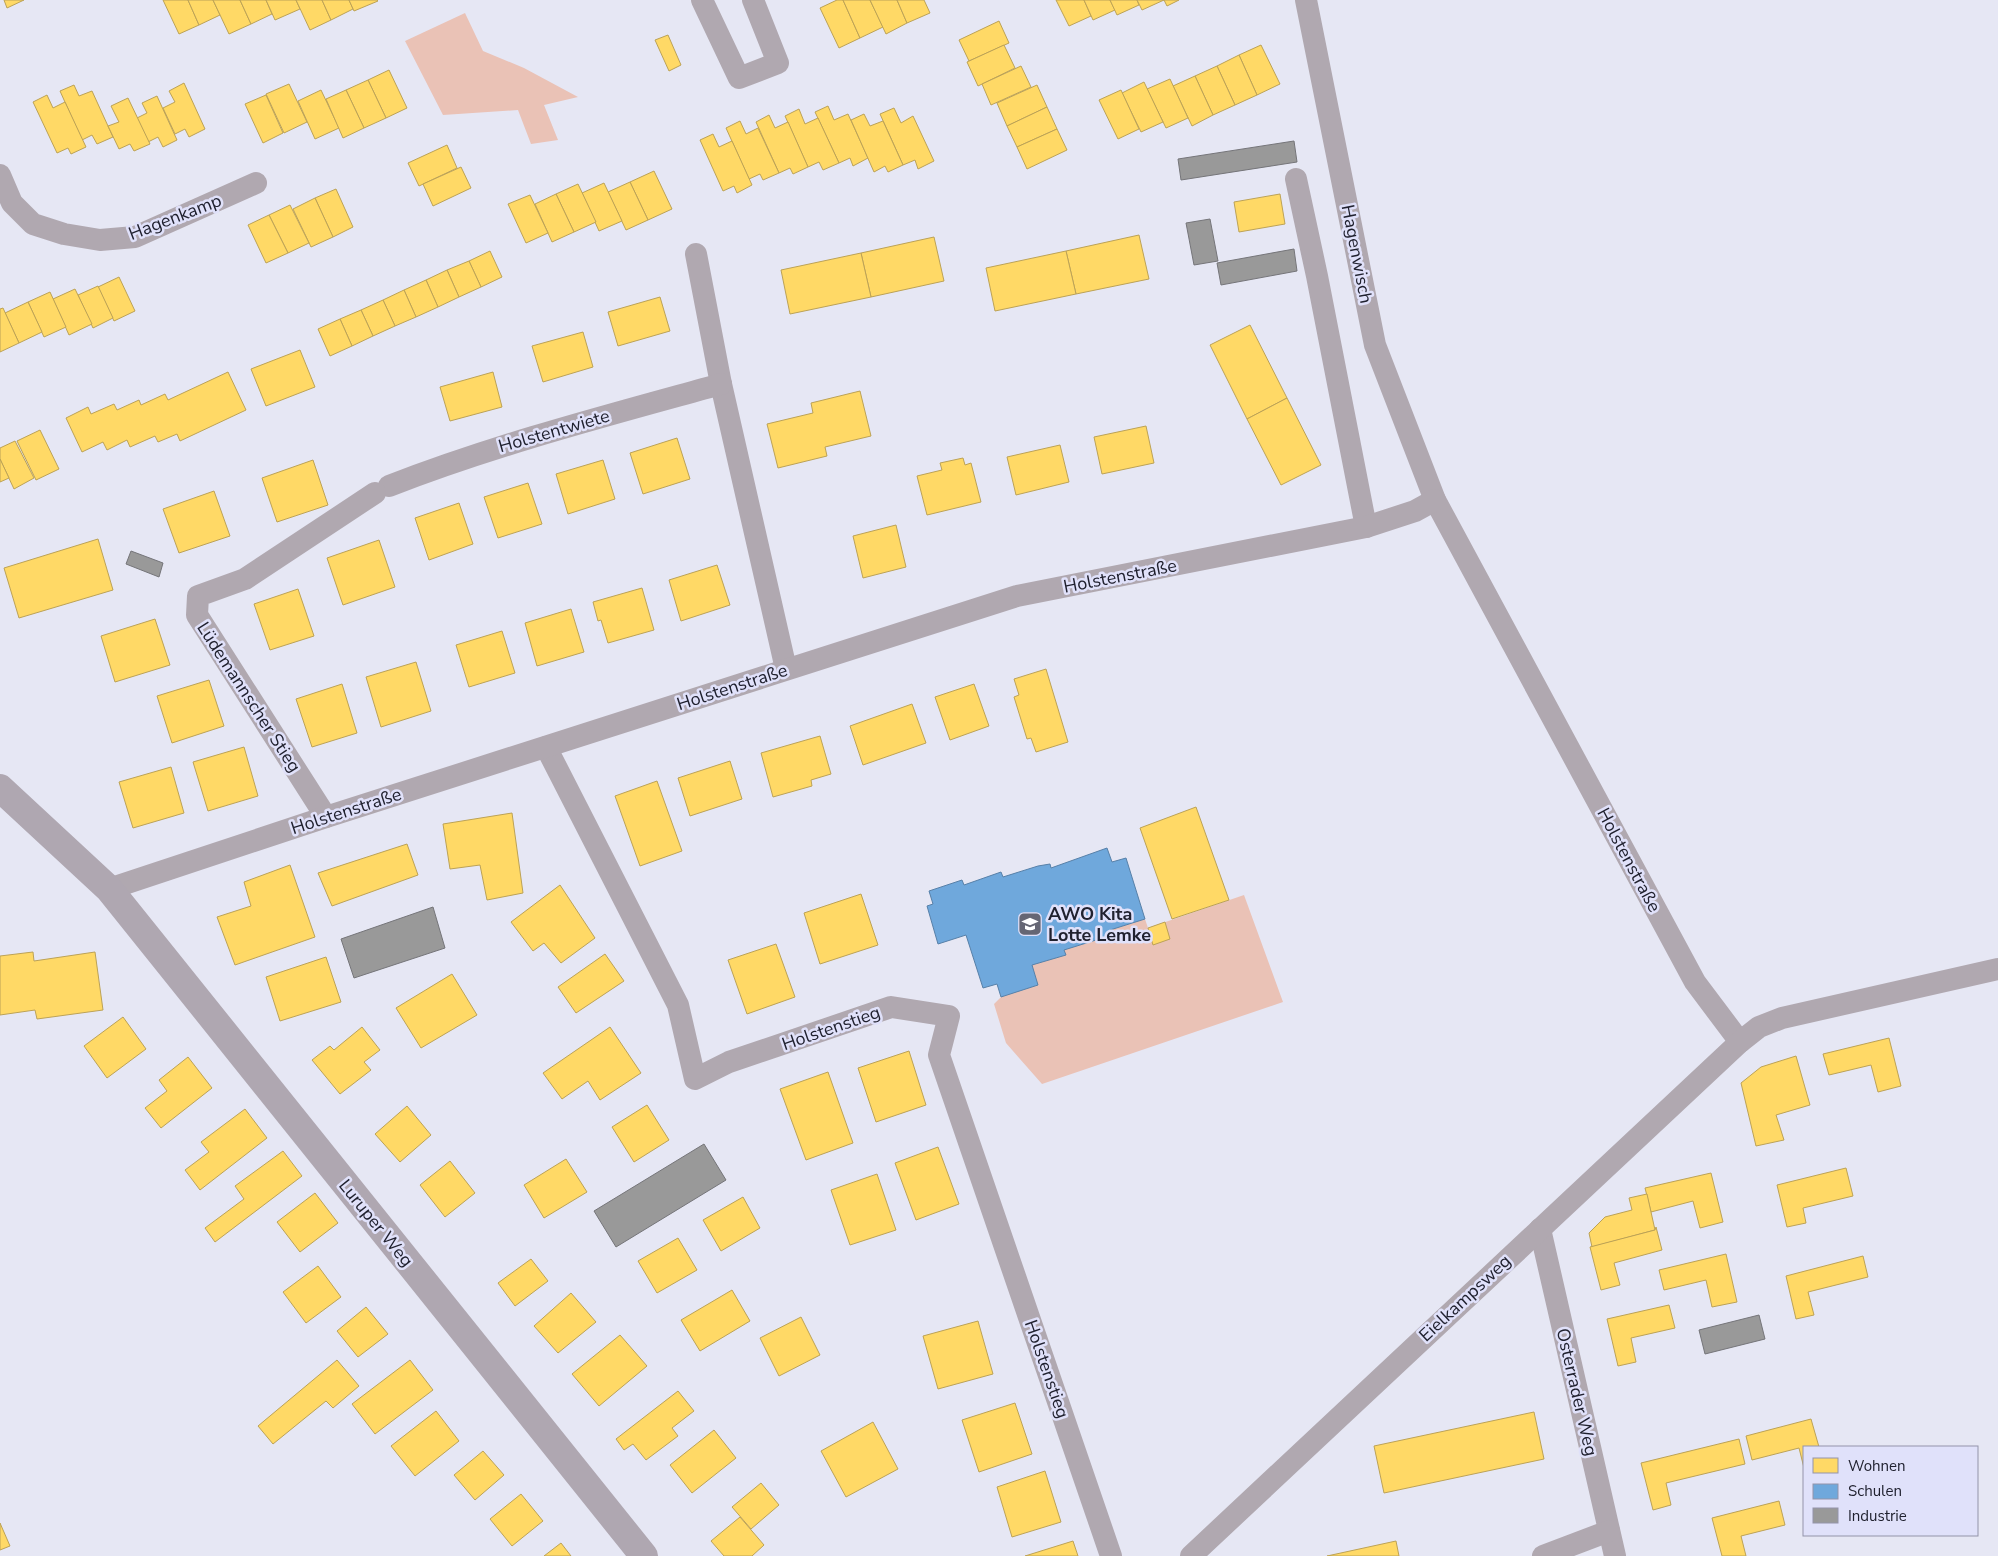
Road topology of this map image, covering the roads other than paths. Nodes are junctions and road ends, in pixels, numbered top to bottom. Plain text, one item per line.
1 (702, 0) edge
2 (753, 0) edge
3 (1306, 0) edge
4 (0, 175) edge
5 (1296, 179) dead end
6 (256, 183) dead end
7 (696, 254) dead end
8 (721, 384) junction
9 (382, 490) joint
10 (1435, 500) junction
11 (1366, 527) junction
12 (786, 669) junction
13 (546, 747) junction
14 (0, 788) edge
15 (326, 817) junction
16 (108, 888) junction
17 (1998, 969) edge
18 (1740, 1042) junction
19 (1540, 1229) junction
20 (1609, 1531) junction
21 (644, 1556) edge
22 (1111, 1556) edge
23 (1191, 1556) edge
24 (1543, 1556) edge
25 (1615, 1556) edge

1 - 2 street
3 - 10 street, Hagenwisch
4 - 6 street, Hagenkamp
5 - 11 street
7 - 8 street
8 - 9 street, Holstentwiete
8 - 12 street
9 - 15 street, Lüdemannscher Stieg
10 - 11 street, Holstenstraße
10 - 18 street, Holstenstraße
11 - 12 street, Holstenstraße
12 - 13 street, Holstenstraße
13 - 15 street, Holstenstraße
13 - 22 street, Holstenstieg
14 - 16 street, Luruper Weg
15 - 16 street, Holstenstraße
16 - 21 street, Luruper Weg
17 - 18 street
18 - 19 street, Eielkampsweg
19 - 20 street, Osterrader Weg
19 - 23 street, Eielkampsweg
20 - 24 street
20 - 25 street, Osterrader Weg

